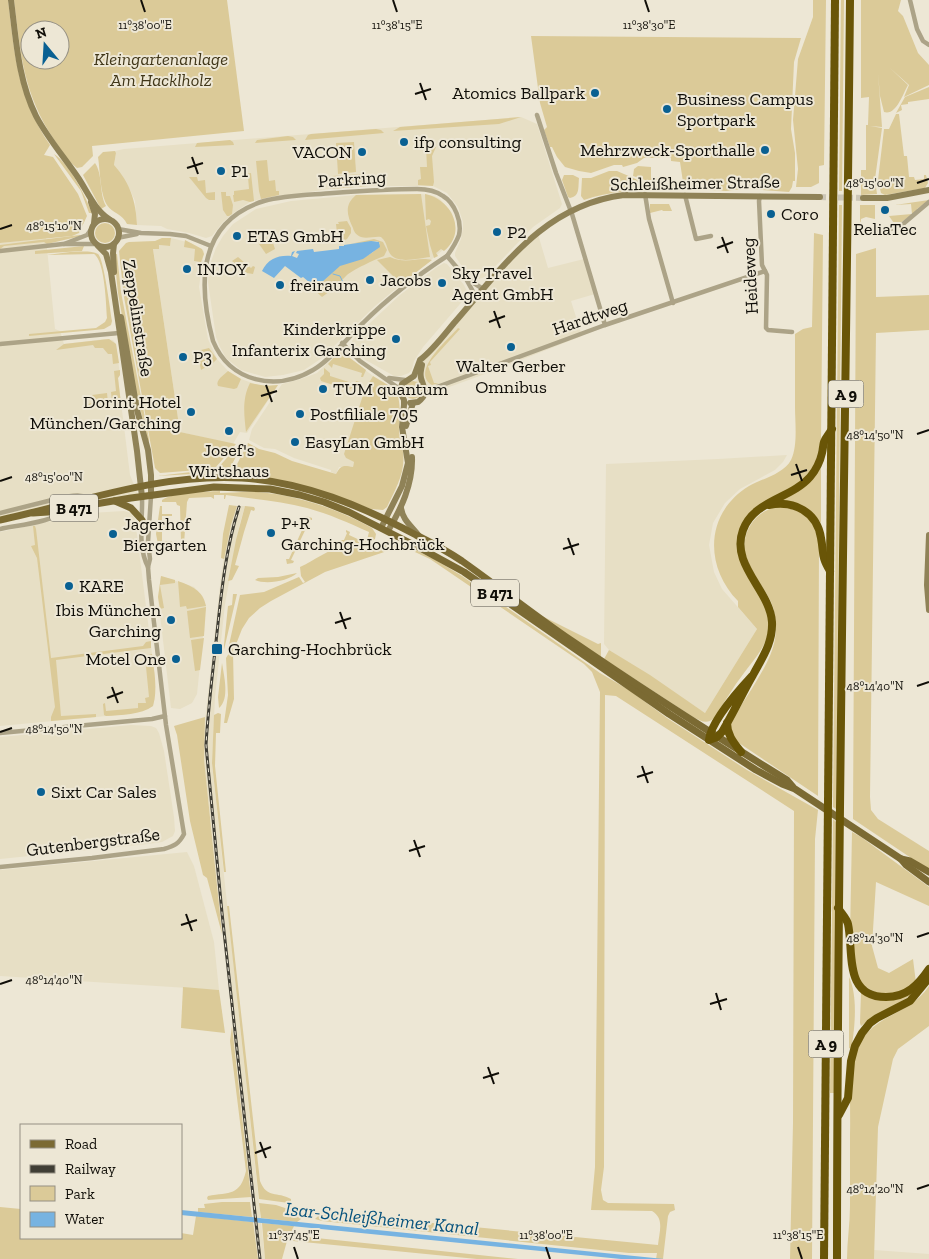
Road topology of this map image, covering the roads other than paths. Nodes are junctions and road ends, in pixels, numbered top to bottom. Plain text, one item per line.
1 (11, 0) edge
2 (835, 0) edge
3 (850, 0) edge
4 (910, 0) edge
5 (929, 45) edge
6 (537, 115) dead end
7 (929, 190) edge
8 (645, 194) junction
9 (685, 195) junction
10 (760, 196) junction
11 (820, 197) tunnel mouth
12 (90, 198) junction
13 (863, 198) tunnel mouth
14 (929, 202) edge
15 (570, 210) junction
16 (108, 219) junction
17 (93, 225) junction
18 (118, 229) junction
19 (141, 233) junction
20 (872, 233) dead end
21 (711, 236) dead end
22 (116, 241) junction
23 (63, 244) junction
24 (97, 245) junction
25 (211, 246) junction
26 (0, 251) edge
27 (447, 256) junction
28 (765, 271) junction
29 (465, 277) junction
30 (484, 289) junction
31 (476, 297) junction
32 (673, 303) junction
33 (605, 325) junction
34 (792, 332) dead end
35 (122, 333) junction
36 (342, 343) junction
37 (0, 344) edge
38 (425, 357) junction
39 (386, 378) junction
40 (408, 379) junction
41 (423, 382) junction
42 (426, 389) junction
43 (400, 392) junction
44 (404, 400) junction
45 (413, 403) junction
46 (130, 405) junction
47 (137, 410) junction
48 (832, 428) junction
49 (151, 485) junction
50 (141, 487) junction
51 (151, 496) junction
52 (142, 497) junction
53 (87, 498) junction
54 (115, 501) junction
55 (401, 507) junction
56 (762, 507) junction
57 (67, 509) junction
58 (0, 513) edge
59 (33, 513) junction
60 (0, 520) edge
61 (142, 520) junction
62 (390, 520) junction
63 (0, 529) edge
64 (384, 530) junction
65 (929, 535) edge
66 (419, 536) junction
67 (148, 566) junction
68 (830, 571) junction
69 (929, 610) edge
70 (597, 661) junction
71 (752, 676) junction
72 (165, 716) junction
73 (727, 723) junction
74 (0, 733) edge
75 (709, 736) junction
76 (717, 737) junction
77 (741, 752) junction
78 (795, 789) junction
79 (901, 859) junction
80 (0, 867) edge
81 (929, 872) edge
82 (929, 882) edge
83 (838, 908) junction
84 (929, 969) edge
85 (929, 978) edge
86 (838, 1117) junction
87 (824, 1259) edge
88 (837, 1259) edge

1 - 12 street
2 - 48 highway, A 9
3 - 83 highway, A 9
4 - 5 street
6 - 15 street
7 - 13 street
8 - 9 street, Schleißheimer Straße
8 - 15 street, Schleißheimer Straße
8 - 32 street
9 - 10 street, Schleißheimer Straße
9 - 21 street
10 - 11 street, Schleißheimer Straße
10 - 28 street, Heideweg
12 - 16 street
12 - 17 street
14 - 20 street
15 - 30 street, Schleißheimer Straße
15 - 33 street
16 - 17 street
16 - 18 street
17 - 23 street
17 - 24 street
18 - 19 street
18 - 22 street
19 - 22 street
19 - 25 street
22 - 24 street
22 - 35 street, Zeppelinstraße
23 - 24 street
23 - 26 street
24 - 35 street, Zeppelinstraße
25 - 27 street, Parkring
25 - 36 street, Parkring
27 - 29 street
27 - 36 street, Parkring
28 - 32 street, Hardtweg
28 - 34 street, Heideweg
29 - 30 street
29 - 31 street
30 - 31 street, Schleißheimer Straße
31 - 38 street, Schleißheimer Straße
32 - 33 street, Hardtweg
33 - 42 street, Hardtweg
35 - 37 street, Zeppelinstraße
35 - 46 street, Zeppelinstraße
35 - 47 street, Zeppelinstraße
36 - 39 street
38 - 40 street, Schleißheimer Straße
38 - 41 street
39 - 40 street
39 - 43 street
40 - 41 street
40 - 43 street, Schleißheimer Straße
41 - 42 street
42 - 45 street
43 - 44 street
44 - 45 street
44 - 62 street
45 - 55 street
46 - 47 street
46 - 50 street, Zeppelinstraße
47 - 49 street, Zeppelinstraße
48 - 56 highway
48 - 68 highway, A 9
49 - 50 main road, B 471
49 - 51 street
49 - 62 main road, B 471
50 - 52 street
50 - 53 main road, B 471
51 - 52 main road, B 471
51 - 64 main road, B 471
51 - 67 street
52 - 54 main road, B 471
52 - 61 street
53 - 58 street
53 - 59 main road, B 471
54 - 57 main road, B 471
54 - 61 main road, B 471
55 - 62 street
55 - 66 street
56 - 68 highway
56 - 71 highway
57 - 59 main road, B 471
57 - 63 street
59 - 60 main road, B 471
61 - 67 street
62 - 64 street
62 - 66 main road, B 471
64 - 70 main road, B 471
65 - 69 street
66 - 70 main road, B 471
67 - 72 street, Gutenbergstraße
68 - 87 highway, A 9
70 - 75 main road, B 471
71 - 73 highway
71 - 75 highway
72 - 74 street
72 - 80 street, Gutenbergstraße
73 - 76 highway
73 - 77 highway
75 - 76 highway
75 - 78 main road, B 471
76 - 77 main road, B 471
77 - 78 main road, B 471
78 - 79 main road, B 471
79 - 81 main road, B 471
79 - 82 main road, B 471
83 - 84 highway
83 - 86 highway, A 9
85 - 86 highway
86 - 88 highway, A 9

